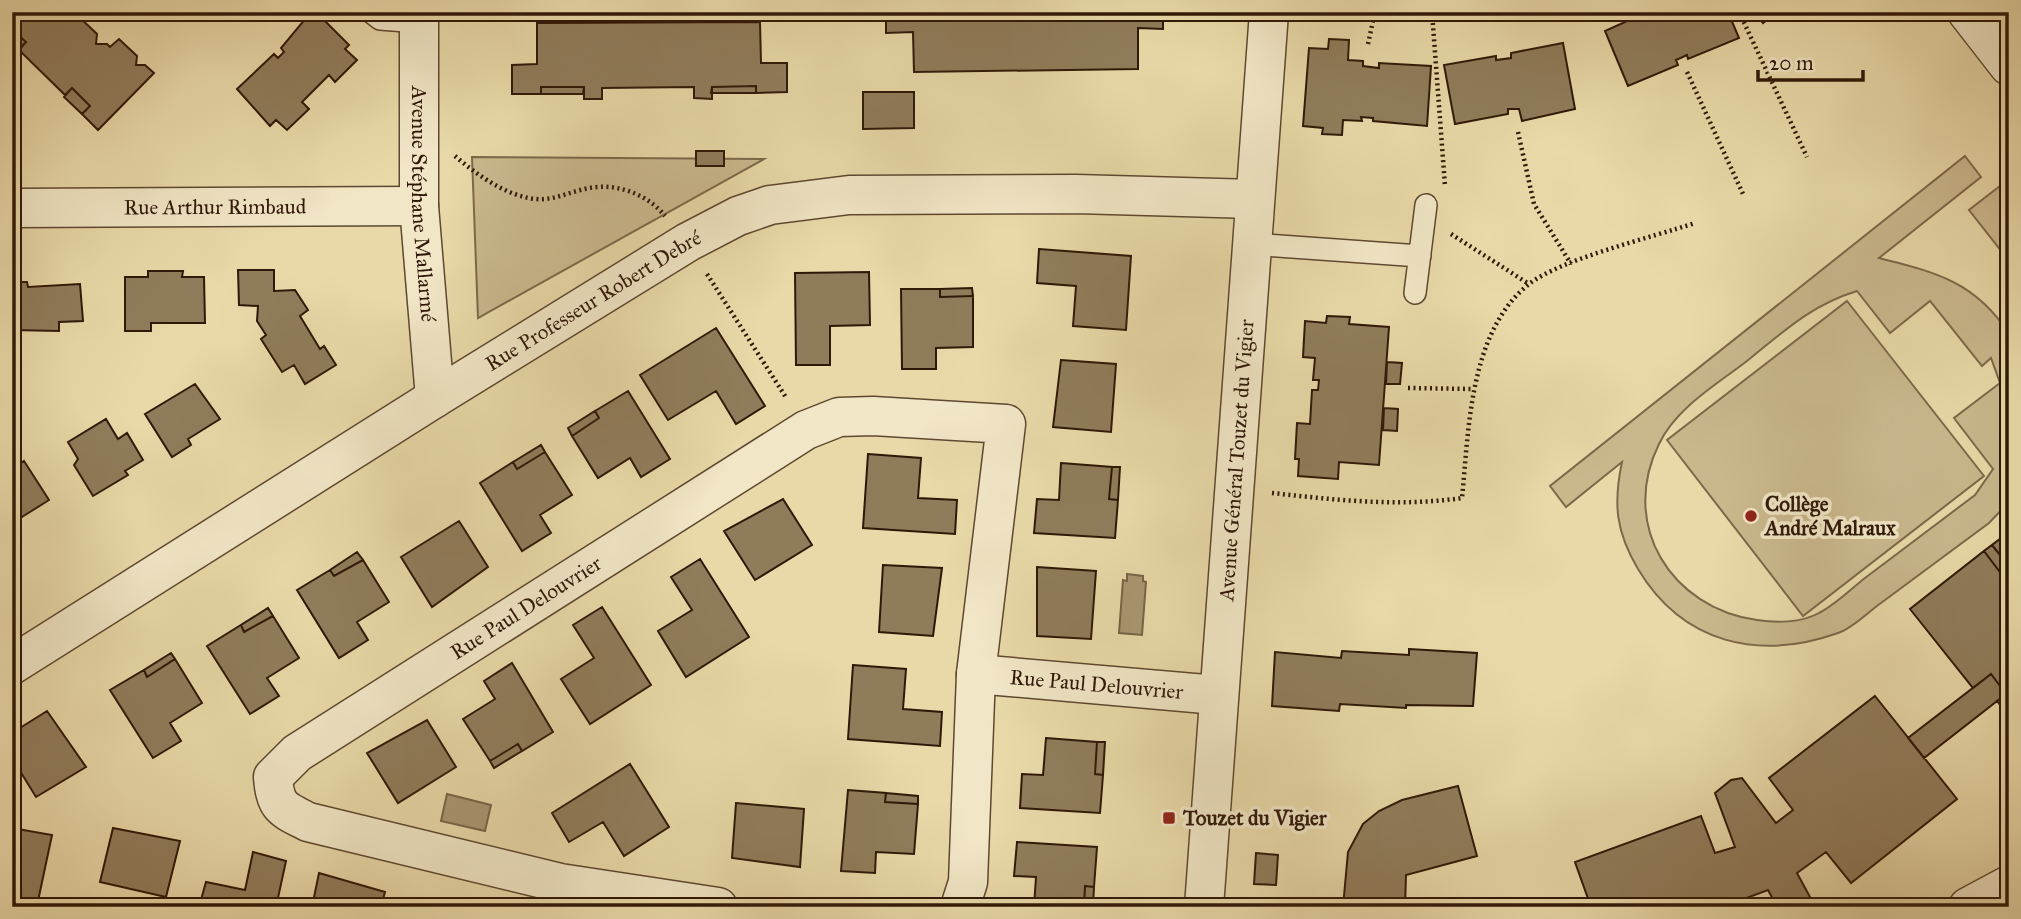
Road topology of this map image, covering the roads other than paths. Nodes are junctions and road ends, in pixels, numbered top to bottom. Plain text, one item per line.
1 (371, 12) edge
2 (1269, 12) edge
3 (1968, 12) edge
4 (419, 17) edge
5 (2009, 66) edge
6 (1254, 199) junction
7 (1426, 205) dead end
8 (419, 206) junction
9 (12, 208) edge
10 (1251, 244) junction
11 (1420, 256) junction
12 (1415, 293) dead end
13 (435, 398) junction
14 (12, 665) edge
15 (976, 674) junction
16 (1217, 695) junction
17 (2009, 885) edge
18 (718, 907) edge
19 (960, 907) edge
20 (1204, 907) edge
21 (1968, 907) edge

1 - 4 lane
2 - 6 street, Avenue Général Touzet du Vigier
3 - 5 street
4 - 8 street, Avenue Stéphane Mallarmé
6 - 10 street, Avenue Général Touzet du Vigier
6 - 13 street, Rue Professeur Robert Debré
7 - 11 lane
8 - 9 street, Rue Arthur Rimbaud
8 - 13 street, Avenue Stéphane Mallarmé
10 - 11 lane
10 - 16 street, Avenue Général Touzet du Vigier
11 - 12 lane
13 - 14 street, Rue Professeur Robert Debré
15 - 16 street, Rue Paul Delouvrier
15 - 18 street, Rue Paul Delouvrier
15 - 19 street, Rue Paul Delouvrier
16 - 20 street, Avenue Général Touzet du Vigier
17 - 21 street

